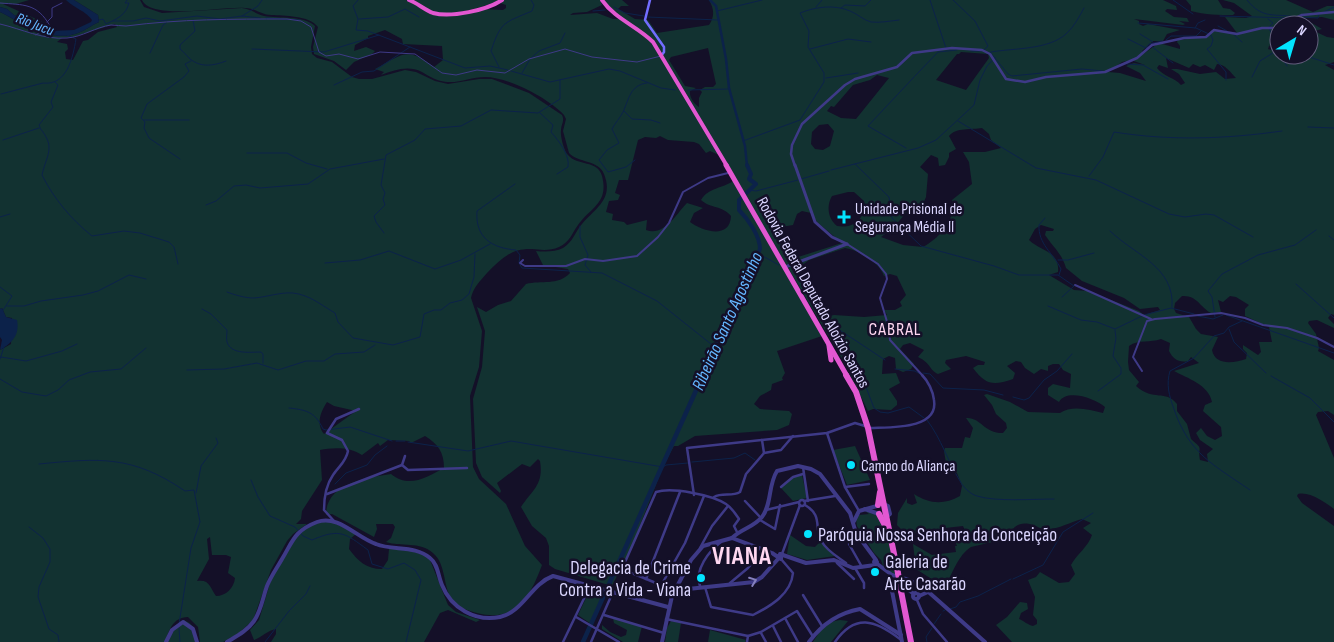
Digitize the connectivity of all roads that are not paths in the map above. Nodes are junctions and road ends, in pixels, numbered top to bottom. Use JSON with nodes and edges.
{"nodes":[{"id":1,"x":409,"y":0,"type":"edge"},
{"id":2,"x":502,"y":0,"type":"edge"},
{"id":3,"x":602,"y":0,"type":"edge"},
{"id":4,"x":650,"y":0,"type":"edge"},
{"id":5,"x":0,"y":3,"type":"edge"},
{"id":6,"x":62,"y":3,"type":"dead end"},
{"id":7,"x":1334,"y":12,"type":"edge"},
{"id":8,"x":47,"y":22,"type":"junction"},
{"id":9,"x":0,"y":24,"type":"edge"},
{"id":10,"x":36,"y":35,"type":"junction"},
{"id":11,"x":661,"y":56,"type":"junction"},
{"id":12,"x":730,"y":172,"type":"junction"},
{"id":13,"x":847,"y":244,"type":"junction"},
{"id":14,"x":523,"y":260,"type":"dead end"},
{"id":15,"x":785,"y":267,"type":"junction"},
{"id":16,"x":1075,"y":285,"type":"dead end"},
{"id":17,"x":1153,"y":319,"type":"junction"},
{"id":18,"x":828,"y":340,"type":"junction"},
{"id":19,"x":1334,"y":347,"type":"edge"},
{"id":20,"x":831,"y":360,"type":"dead end"},
{"id":21,"x":836,"y":365,"type":"dead end"},
{"id":22,"x":1142,"y":371,"type":"dead end"},
{"id":23,"x":846,"y":372,"type":"junction"},
{"id":24,"x":359,"y":409,"type":"dead end"},
{"id":25,"x":868,"y":428,"type":"junction"},
{"id":26,"x":827,"y":433,"type":"junction"},
{"id":27,"x":793,"y":436,"type":"junction"},
{"id":28,"x":762,"y":440,"type":"junction"},
{"id":29,"x":764,"y":453,"type":"junction"},
{"id":30,"x":405,"y":456,"type":"dead end"},
{"id":31,"x":402,"y":465,"type":"junction"},
{"id":32,"x":803,"y":467,"type":"junction"},
{"id":33,"x":466,"y":468,"type":"dead end"},
{"id":34,"x":803,"y":474,"type":"junction"},
{"id":35,"x":869,"y":484,"type":"dead end"},
{"id":36,"x":781,"y":487,"type":"dead end"},
{"id":37,"x":845,"y":487,"type":"junction"},
{"id":38,"x":881,"y":487,"type":"junction"},
{"id":39,"x":680,"y":492,"type":"junction"},
{"id":40,"x":326,"y":494,"type":"junction"},
{"id":41,"x":694,"y":495,"type":"junction"},
{"id":42,"x":704,"y":496,"type":"junction"},
{"id":43,"x":835,"y":496,"type":"junction"},
{"id":44,"x":714,"y":497,"type":"junction"},
{"id":45,"x":808,"y":500,"type":"junction"},
{"id":46,"x":745,"y":501,"type":"dead end"},
{"id":47,"x":804,"y":503,"type":"junction"},
{"id":48,"x":799,"y":504,"type":"junction"},
{"id":49,"x":780,"y":505,"type":"junction"},
{"id":50,"x":843,"y":505,"type":"junction"},
{"id":51,"x":882,"y":505,"type":"junction"},
{"id":52,"x":728,"y":506,"type":"junction"},
{"id":53,"x":865,"y":509,"type":"junction"},
{"id":54,"x":766,"y":510,"type":"junction"},
{"id":55,"x":858,"y":512,"type":"junction"},
{"id":56,"x":879,"y":514,"type":"junction"},
{"id":57,"x":888,"y":515,"type":"junction"},
{"id":58,"x":761,"y":519,"type":"junction"},
{"id":59,"x":335,"y":522,"type":"junction"},
{"id":60,"x":853,"y":524,"type":"junction"},
{"id":61,"x":737,"y":532,"type":"junction"},
{"id":62,"x":731,"y":539,"type":"junction"},
{"id":63,"x":892,"y":541,"type":"junction"},
{"id":64,"x":849,"y":544,"type":"dead end"},
{"id":65,"x":699,"y":549,"type":"junction"},
{"id":66,"x":764,"y":550,"type":"junction"},
{"id":67,"x":838,"y":556,"type":"junction"},
{"id":68,"x":780,"y":557,"type":"junction"},
{"id":69,"x":834,"y":560,"type":"junction"},
{"id":70,"x":876,"y":561,"type":"junction"},
{"id":71,"x":846,"y":564,"type":"junction"},
{"id":72,"x":863,"y":567,"type":"junction"},
{"id":73,"x":854,"y":568,"type":"junction"},
{"id":74,"x":646,"y":579,"type":"junction"},
{"id":75,"x":854,"y":579,"type":"dead end"},
{"id":76,"x":729,"y":584,"type":"junction"},
{"id":77,"x":662,"y":585,"type":"junction"},
{"id":78,"x":590,"y":586,"type":"junction"},
{"id":79,"x":703,"y":587,"type":"junction"},
{"id":80,"x":864,"y":588,"type":"dead end"},
{"id":81,"x":611,"y":592,"type":"junction"},
{"id":82,"x":928,"y":592,"type":"junction"},
{"id":83,"x":673,"y":593,"type":"junction"},
{"id":84,"x":803,"y":594,"type":"dead end"},
{"id":85,"x":918,"y":598,"type":"junction"},
{"id":86,"x":668,"y":607,"type":"junction"},
{"id":87,"x":604,"y":615,"type":"junction"},
{"id":88,"x":576,"y":617,"type":"junction"},
{"id":89,"x":785,"y":618,"type":"junction"},
{"id":90,"x":666,"y":619,"type":"junction"},
{"id":91,"x":773,"y":626,"type":"junction"},
{"id":92,"x":822,"y":626,"type":"junction"},
{"id":93,"x":597,"y":629,"type":"junction"},
{"id":94,"x":761,"y":632,"type":"junction"},
{"id":95,"x":664,"y":633,"type":"junction"},
{"id":96,"x":901,"y":635,"type":"junction"},
{"id":97,"x":748,"y":636,"type":"junction"},
{"id":98,"x":813,"y":636,"type":"junction"},
{"id":99,"x":902,"y":641,"type":"edge"},
{"id":100,"x":166,"y":642,"type":"edge"},
{"id":101,"x":197,"y":642,"type":"edge"},
{"id":102,"x":227,"y":642,"type":"edge"},
{"id":103,"x":563,"y":642,"type":"edge"},
{"id":104,"x":591,"y":642,"type":"edge"},
{"id":105,"x":619,"y":642,"type":"edge"},
{"id":106,"x":662,"y":642,"type":"edge"},
{"id":107,"x":747,"y":642,"type":"edge"},
{"id":108,"x":766,"y":642,"type":"edge"},
{"id":109,"x":781,"y":642,"type":"edge"},
{"id":110,"x":798,"y":642,"type":"edge"},
{"id":111,"x":810,"y":642,"type":"edge"},
{"id":112,"x":835,"y":642,"type":"edge"},
{"id":113,"x":912,"y":642,"type":"edge"},
{"id":114,"x":947,"y":642,"type":"edge"},
{"id":115,"x":985,"y":642,"type":"edge"}],
"edges":[{"from":1,"to":2,"type":"highway"},
{"from":3,"to":11,"type":"highway","name":"Rodovia Federal Deputado Aloízio Santos"},
{"from":4,"to":11,"type":"main road"},
{"from":5,"to":8,"type":"street"},
{"from":6,"to":8,"type":"street"},
{"from":7,"to":13,"type":"street"},
{"from":8,"to":10,"type":"street"},
{"from":9,"to":10,"type":"street"},
{"from":10,"to":11,"type":"street"},
{"from":11,"to":12,"type":"highway","name":"Rodovia Federal Deputado Aloízio Santos"},
{"from":12,"to":14,"type":"street"},
{"from":12,"to":15,"type":"highway","name":"Rodovia Federal Deputado Aloízio Santos"},
{"from":13,"to":15,"type":"street"},
{"from":13,"to":25,"type":"street"},
{"from":15,"to":18,"type":"highway","name":"Rodovia Federal Deputado Aloízio Santos"},
{"from":16,"to":17,"type":"street"},
{"from":17,"to":19,"type":"street"},
{"from":17,"to":22,"type":"street"},
{"from":18,"to":20,"type":"highway"},
{"from":18,"to":23,"type":"highway","name":"Rodovia Federal Deputado Aloízio Santos"},
{"from":21,"to":23,"type":"highway"},
{"from":23,"to":25,"type":"highway","name":"Rodovia Federal Deputado Aloízio Santos"},
{"from":24,"to":40,"type":"street"},
{"from":25,"to":26,"type":"street"},
{"from":25,"to":38,"type":"highway","name":"Rodovia Federal Deputado Aloízio Santos"},
{"from":26,"to":27,"type":"street"},
{"from":26,"to":37,"type":"street"},
{"from":27,"to":28,"type":"street"},
{"from":27,"to":29,"type":"street"},
{"from":28,"to":29,"type":"street"},
{"from":28,"to":41,"type":"street"},
{"from":29,"to":44,"type":"street"},
{"from":30,"to":31,"type":"street"},
{"from":31,"to":33,"type":"street"},
{"from":31,"to":40,"type":"street"},
{"from":32,"to":34,"type":"street"},
{"from":32,"to":43,"type":"street"},
{"from":32,"to":54,"type":"street"},
{"from":34,"to":36,"type":"street"},
{"from":34,"to":45,"type":"street"},
{"from":35,"to":37,"type":"street"},
{"from":37,"to":55,"type":"street"},
{"from":38,"to":51,"type":"highway"},
{"from":38,"to":51,"type":"highway"},
{"from":39,"to":41,"type":"street"},
{"from":39,"to":74,"type":"street"},
{"from":39,"to":74,"type":"street"},
{"from":40,"to":59,"type":"street"},
{"from":41,"to":42,"type":"street"},
{"from":42,"to":44,"type":"street"},
{"from":42,"to":77,"type":"street"},
{"from":43,"to":45,"type":"street"},
{"from":43,"to":50,"type":"street"},
{"from":44,"to":52,"type":"street"},
{"from":45,"to":47,"type":"street"},
{"from":46,"to":58,"type":"street"},
{"from":47,"to":48,"type":"street"},
{"from":47,"to":48,"type":"street"},
{"from":47,"to":67,"type":"street"},
{"from":48,"to":49,"type":"street"},
{"from":48,"to":68,"type":"street"},
{"from":49,"to":54,"type":"street"},
{"from":49,"to":58,"type":"street"},
{"from":50,"to":55,"type":"street"},
{"from":50,"to":60,"type":"street"},
{"from":51,"to":53,"type":"street"},
{"from":51,"to":56,"type":"street"},
{"from":51,"to":57,"type":"highway"},
{"from":52,"to":61,"type":"street"},
{"from":52,"to":65,"type":"street"},
{"from":53,"to":55,"type":"street"},
{"from":53,"to":56,"type":"street"},
{"from":54,"to":58,"type":"street"},
{"from":55,"to":60,"type":"street"},
{"from":56,"to":57,"type":"street"},
{"from":56,"to":63,"type":"highway"},
{"from":57,"to":63,"type":"highway"},
{"from":58,"to":61,"type":"street"},
{"from":59,"to":78,"type":"street"},
{"from":59,"to":102,"type":"street"},
{"from":60,"to":70,"type":"street"},
{"from":61,"to":62,"type":"street"},
{"from":62,"to":65,"type":"street"},
{"from":62,"to":66,"type":"street"},
{"from":62,"to":79,"type":"street"},
{"from":63,"to":113,"type":"highway","bridge":true},
{"from":64,"to":72,"type":"street"},
{"from":65,"to":83,"type":"street"},
{"from":66,"to":68,"type":"street"},
{"from":66,"to":76,"type":"street"},
{"from":67,"to":69,"type":"street"},
{"from":67,"to":71,"type":"street"},
{"from":68,"to":69,"type":"street"},
{"from":76,"to":68,"type":"street","one_way":true},
{"from":68,"to":79,"type":"street"},
{"from":69,"to":71,"type":"street"},
{"from":69,"to":75,"type":"street"},
{"from":70,"to":72,"type":"street"},
{"from":70,"to":82,"type":"street"},
{"from":71,"to":73,"type":"street"},
{"from":72,"to":73,"type":"street"},
{"from":73,"to":80,"type":"street"},
{"from":74,"to":77,"type":"street"},
{"from":76,"to":79,"type":"street"},
{"from":77,"to":83,"type":"street"},
{"from":78,"to":81,"type":"street"},
{"from":78,"to":88,"type":"street"},
{"from":79,"to":83,"type":"street"},
{"from":81,"to":86,"type":"street"},
{"from":81,"to":87,"type":"street"},
{"from":82,"to":85,"type":"street"},
{"from":82,"to":115,"type":"street"},
{"from":83,"to":86,"type":"street"},
{"from":84,"to":92,"type":"street"},
{"from":85,"to":96,"type":"street"},
{"from":85,"to":114,"type":"street"},
{"from":86,"to":90,"type":"street"},
{"from":87,"to":93,"type":"street"},
{"from":87,"to":95,"type":"street"},
{"from":88,"to":93,"type":"street"},
{"from":88,"to":103,"type":"street"},
{"from":89,"to":91,"type":"street"},
{"from":89,"to":98,"type":"street"},
{"from":89,"to":110,"type":"street"},
{"from":90,"to":95,"type":"street"},
{"from":90,"to":97,"type":"street"},
{"from":91,"to":94,"type":"street"},
{"from":91,"to":109,"type":"street"},
{"from":92,"to":96,"type":"street"},
{"from":92,"to":98,"type":"street"},
{"from":93,"to":104,"type":"street"},
{"from":93,"to":105,"type":"street"},
{"from":94,"to":97,"type":"street"},
{"from":94,"to":108,"type":"street"},
{"from":95,"to":106,"type":"street"},
{"from":96,"to":99,"type":"street"},
{"from":97,"to":107,"type":"street"},
{"from":98,"to":111,"type":"street"},
{"from":99,"to":112,"type":"street"},
{"from":100,"to":101,"type":"street"}]}
